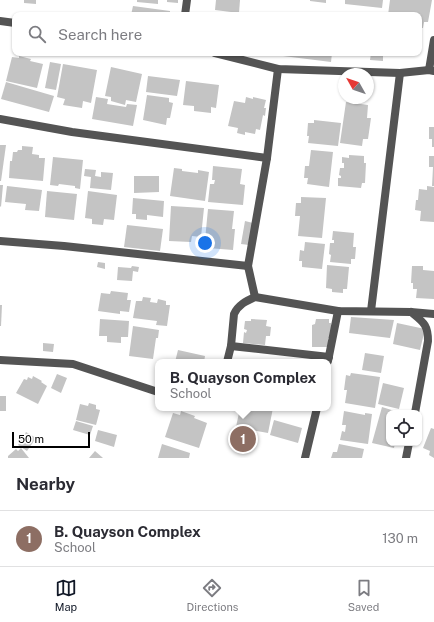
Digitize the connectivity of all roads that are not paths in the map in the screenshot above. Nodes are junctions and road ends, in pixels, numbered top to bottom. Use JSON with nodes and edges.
{"nodes":[{"id":1,"x":187,"y":0,"type":"edge"},
{"id":2,"x":185,"y":12,"type":"edge"},
{"id":3,"x":0,"y":21,"type":"edge"},
{"id":4,"x":12,"y":23,"type":"edge"},
{"id":5,"x":434,"y":40,"type":"edge"},
{"id":6,"x":227,"y":56,"type":"edge"},
{"id":7,"x":278,"y":69,"type":"junction"},
{"id":8,"x":432,"y":71,"type":"edge"},
{"id":9,"x":400,"y":73,"type":"junction"},
{"id":10,"x":0,"y":119,"type":"edge"},
{"id":11,"x":267,"y":158,"type":"junction"},
{"id":12,"x":0,"y":241,"type":"edge"},
{"id":13,"x":248,"y":266,"type":"junction"},
{"id":14,"x":255,"y":297,"type":"junction"},
{"id":15,"x":371,"y":311,"type":"junction"},
{"id":16,"x":338,"y":312,"type":"junction"},
{"id":17,"x":411,"y":312,"type":"junction"},
{"id":18,"x":434,"y":314,"type":"edge"},
{"id":19,"x":231,"y":346,"type":"junction"},
{"id":20,"x":228,"y":359,"type":"edge"},
{"id":21,"x":329,"y":359,"type":"edge"},
{"id":22,"x":0,"y":360,"type":"edge"},
{"id":23,"x":155,"y":391,"type":"edge"},
{"id":24,"x":416,"y":410,"type":"edge"},
{"id":25,"x":316,"y":411,"type":"edge"},
{"id":26,"x":408,"y":446,"type":"edge"},
{"id":27,"x":305,"y":458,"type":"edge"},
{"id":28,"x":406,"y":458,"type":"edge"}],
"edges":[{"from":1,"to":2,"type":"street"},
{"from":3,"to":4,"type":"street"},
{"from":5,"to":8,"type":"street"},
{"from":6,"to":7,"type":"street"},
{"from":7,"to":9,"type":"street"},
{"from":7,"to":11,"type":"street"},
{"from":8,"to":9,"type":"street"},
{"from":9,"to":15,"type":"street"},
{"from":10,"to":11,"type":"street"},
{"from":11,"to":13,"type":"street"},
{"from":12,"to":13,"type":"street"},
{"from":13,"to":14,"type":"street"},
{"from":14,"to":16,"type":"street"},
{"from":14,"to":19,"type":"street"},
{"from":15,"to":16,"type":"street"},
{"from":15,"to":17,"type":"street"},
{"from":16,"to":21,"type":"street"},
{"from":17,"to":18,"type":"street"},
{"from":17,"to":24,"type":"street"},
{"from":19,"to":20,"type":"street"},
{"from":19,"to":21,"type":"street"},
{"from":22,"to":23,"type":"street"},
{"from":25,"to":27,"type":"street"},
{"from":26,"to":28,"type":"street"}]}
